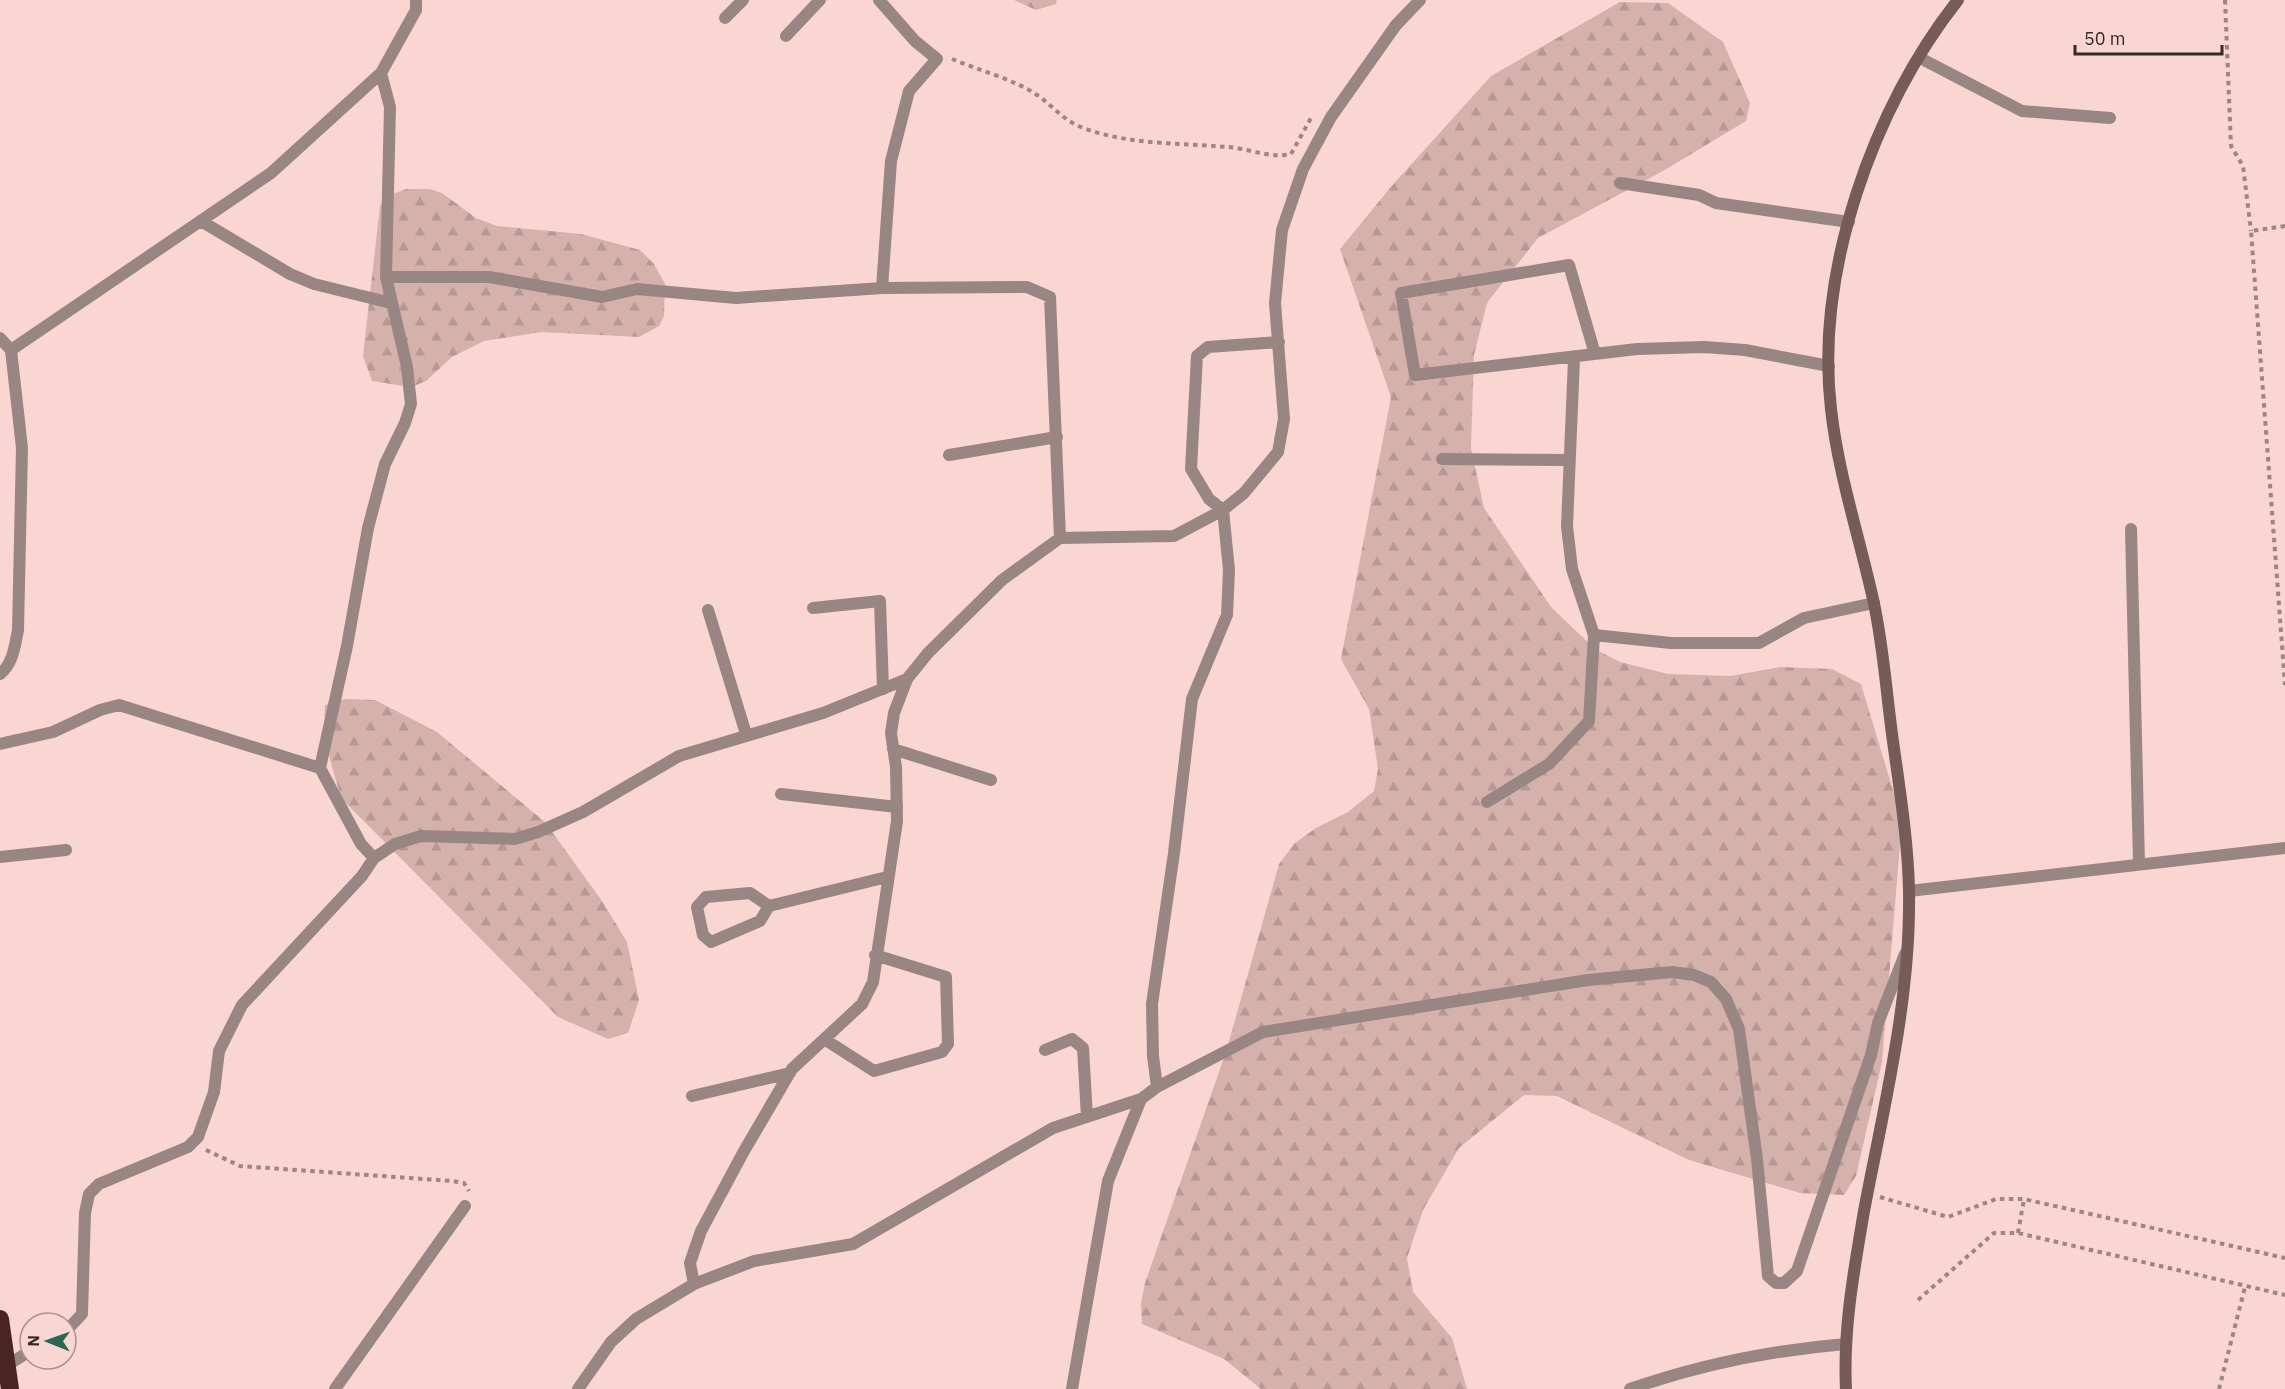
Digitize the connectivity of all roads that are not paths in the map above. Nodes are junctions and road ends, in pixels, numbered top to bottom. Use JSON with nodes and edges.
{"nodes":[{"id":1,"x":417,"y":0,"type":"edge"},
{"id":2,"x":743,"y":0,"type":"edge"},
{"id":3,"x":820,"y":0,"type":"edge"},
{"id":4,"x":879,"y":0,"type":"edge"},
{"id":5,"x":1420,"y":0,"type":"edge"},
{"id":6,"x":1958,"y":0,"type":"edge"},
{"id":7,"x":725,"y":18,"type":"dead end"},
{"id":8,"x":786,"y":36,"type":"dead end"},
{"id":9,"x":1920,"y":58,"type":"junction"},
{"id":10,"x":381,"y":73,"type":"junction"},
{"id":11,"x":2110,"y":118,"type":"dead end"},
{"id":12,"x":1620,"y":183,"type":"dead end"},
{"id":13,"x":201,"y":221,"type":"junction"},
{"id":14,"x":1849,"y":222,"type":"junction"},
{"id":15,"x":386,"y":277,"type":"junction"},
{"id":16,"x":882,"y":288,"type":"junction"},
{"id":17,"x":391,"y":303,"type":"junction"},
{"id":18,"x":0,"y":338,"type":"edge"},
{"id":19,"x":1279,"y":342,"type":"junction"},
{"id":20,"x":11,"y":350,"type":"junction"},
{"id":21,"x":1595,"y":354,"type":"junction"},
{"id":22,"x":1574,"y":359,"type":"junction"},
{"id":23,"x":1829,"y":366,"type":"junction"},
{"id":24,"x":1057,"y":437,"type":"junction"},
{"id":25,"x":949,"y":455,"type":"dead end"},
{"id":26,"x":1442,"y":459,"type":"dead end"},
{"id":27,"x":1569,"y":460,"type":"junction"},
{"id":28,"x":1223,"y":510,"type":"junction"},
{"id":29,"x":2131,"y":529,"type":"dead end"},
{"id":30,"x":1060,"y":538,"type":"junction"},
{"id":31,"x":1874,"y":603,"type":"junction"},
{"id":32,"x":813,"y":608,"type":"dead end"},
{"id":33,"x":708,"y":610,"type":"dead end"},
{"id":34,"x":1594,"y":635,"type":"junction"},
{"id":35,"x":0,"y":674,"type":"edge"},
{"id":36,"x":907,"y":679,"type":"junction"},
{"id":37,"x":883,"y":689,"type":"junction"},
{"id":38,"x":746,"y":734,"type":"junction"},
{"id":39,"x":0,"y":744,"type":"edge"},
{"id":40,"x":893,"y":749,"type":"junction"},
{"id":41,"x":320,"y":768,"type":"junction"},
{"id":42,"x":991,"y":780,"type":"dead end"},
{"id":43,"x":781,"y":794,"type":"dead end"},
{"id":44,"x":1487,"y":802,"type":"dead end"},
{"id":45,"x":897,"y":807,"type":"junction"},
{"id":46,"x":2285,"y":848,"type":"edge"},
{"id":47,"x":66,"y":850,"type":"dead end"},
{"id":48,"x":0,"y":857,"type":"edge"},
{"id":49,"x":374,"y":858,"type":"junction"},
{"id":50,"x":2139,"y":864,"type":"junction"},
{"id":51,"x":887,"y":877,"type":"junction"},
{"id":52,"x":1909,"y":891,"type":"junction"},
{"id":53,"x":769,"y":906,"type":"junction"},
{"id":54,"x":1906,"y":953,"type":"junction"},
{"id":55,"x":875,"y":956,"type":"junction"},
{"id":56,"x":824,"y":1039,"type":"junction"},
{"id":57,"x":1045,"y":1050,"type":"dead end"},
{"id":58,"x":790,"y":1073,"type":"junction"},
{"id":59,"x":1157,"y":1087,"type":"junction"},
{"id":60,"x":692,"y":1096,"type":"dead end"},
{"id":61,"x":1141,"y":1099,"type":"junction"},
{"id":62,"x":1087,"y":1117,"type":"junction"},
{"id":63,"x":465,"y":1206,"type":"road end"},
{"id":64,"x":694,"y":1284,"type":"junction"},
{"id":65,"x":78,"y":1318,"type":"edge"},
{"id":66,"x":0,"y":1319,"type":"edge"},
{"id":67,"x":1846,"y":1344,"type":"junction"},
{"id":68,"x":18,"y":1359,"type":"edge"},
{"id":69,"x":4,"y":1368,"type":"edge"},
{"id":70,"x":10,"y":1389,"type":"edge"},
{"id":71,"x":335,"y":1389,"type":"edge"},
{"id":72,"x":578,"y":1389,"type":"edge"},
{"id":73,"x":1072,"y":1389,"type":"edge"},
{"id":74,"x":1630,"y":1389,"type":"edge"},
{"id":75,"x":1846,"y":1389,"type":"edge"}],
"edges":[{"from":1,"to":10,"type":"street"},
{"from":2,"to":7,"type":"street"},
{"from":3,"to":8,"type":"street"},
{"from":4,"to":16,"type":"street"},
{"from":5,"to":19,"type":"street"},
{"from":6,"to":9,"type":"street"},
{"from":9,"to":11,"type":"street"},
{"from":9,"to":14,"type":"street"},
{"from":10,"to":13,"type":"street"},
{"from":10,"to":15,"type":"street"},
{"from":12,"to":14,"type":"street"},
{"from":13,"to":17,"type":"street"},
{"from":13,"to":20,"type":"street"},
{"from":14,"to":23,"type":"street"},
{"from":15,"to":16,"type":"street"},
{"from":15,"to":17,"type":"street"},
{"from":16,"to":24,"type":"street"},
{"from":17,"to":41,"type":"street"},
{"from":18,"to":20,"type":"street"},
{"from":19,"to":28,"type":"street"},
{"from":19,"to":28,"type":"street"},
{"from":20,"to":35,"type":"street"},
{"from":21,"to":22,"type":"street"},
{"from":21,"to":22,"type":"street"},
{"from":21,"to":23,"type":"street"},
{"from":22,"to":27,"type":"street"},
{"from":23,"to":31,"type":"street"},
{"from":24,"to":25,"type":"street"},
{"from":24,"to":30,"type":"street"},
{"from":26,"to":27,"type":"street"},
{"from":27,"to":34,"type":"street"},
{"from":28,"to":30,"type":"street"},
{"from":28,"to":59,"type":"street"},
{"from":29,"to":50,"type":"street"},
{"from":30,"to":36,"type":"street"},
{"from":31,"to":34,"type":"street"},
{"from":31,"to":52,"type":"street"},
{"from":32,"to":37,"type":"street"},
{"from":33,"to":38,"type":"street"},
{"from":34,"to":44,"type":"street"},
{"from":36,"to":37,"type":"street"},
{"from":36,"to":40,"type":"street"},
{"from":37,"to":38,"type":"street"},
{"from":38,"to":49,"type":"street"},
{"from":39,"to":41,"type":"street"},
{"from":40,"to":42,"type":"street"},
{"from":40,"to":45,"type":"street"},
{"from":41,"to":49,"type":"street"},
{"from":43,"to":45,"type":"street"},
{"from":45,"to":51,"type":"street"},
{"from":46,"to":50,"type":"street"},
{"from":47,"to":48,"type":"street"},
{"from":49,"to":65,"type":"street"},
{"from":50,"to":52,"type":"street"},
{"from":51,"to":53,"type":"street"},
{"from":51,"to":55,"type":"street"},
{"from":52,"to":54,"type":"street"},
{"from":53,"to":53,"type":"street"},
{"from":54,"to":59,"type":"street"},
{"from":54,"to":67,"type":"street"},
{"from":55,"to":56,"type":"street"},
{"from":55,"to":56,"type":"street"},
{"from":56,"to":58,"type":"street"},
{"from":57,"to":62,"type":"street"},
{"from":58,"to":60,"type":"street"},
{"from":58,"to":64,"type":"street"},
{"from":59,"to":61,"type":"street"},
{"from":61,"to":62,"type":"street"},
{"from":61,"to":73,"type":"street"},
{"from":62,"to":64,"type":"street"},
{"from":63,"to":71,"type":"street"},
{"from":64,"to":72,"type":"street"},
{"from":66,"to":69,"type":"highway"},
{"from":67,"to":74,"type":"street"},
{"from":67,"to":75,"type":"street"},
{"from":68,"to":69,"type":"street"},
{"from":69,"to":70,"type":"highway"}]}
